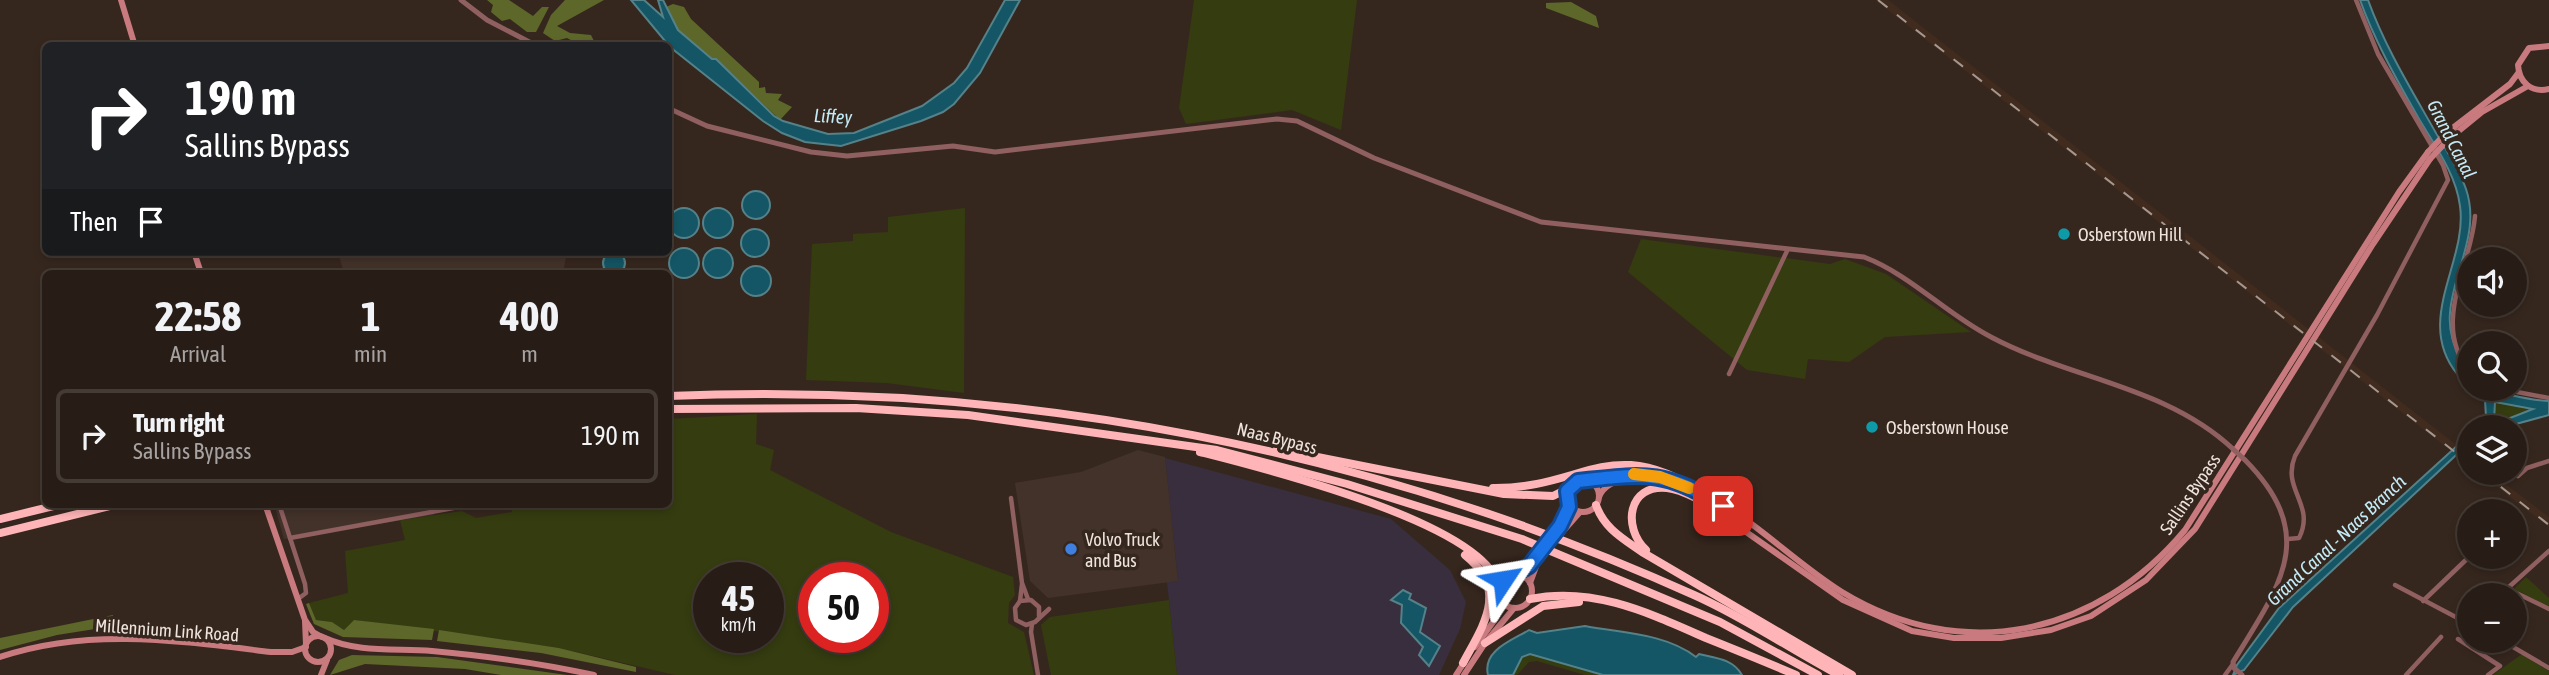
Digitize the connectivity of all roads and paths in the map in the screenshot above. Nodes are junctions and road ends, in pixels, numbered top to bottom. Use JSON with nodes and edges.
{"nodes":[{"id":1,"x":121,"y":0,"type":"edge"},
{"id":2,"x":461,"y":0,"type":"edge"},
{"id":3,"x":2356,"y":0,"type":"edge"},
{"id":4,"x":134,"y":42,"type":"edge"},
{"id":5,"x":529,"y":42,"type":"edge"},
{"id":6,"x":2549,"y":46,"type":"edge"},
{"id":7,"x":2519,"y":72,"type":"junction"},
{"id":8,"x":2528,"y":86,"type":"junction"},
{"id":9,"x":2549,"y":89,"type":"edge"},
{"id":10,"x":672,"y":110,"type":"edge"},
{"id":11,"x":2447,"y":136,"type":"junction"},
{"id":12,"x":2475,"y":216,"type":"dead end"},
{"id":13,"x":1787,"y":251,"type":"junction"},
{"id":14,"x":2457,"y":348,"type":"edge"},
{"id":15,"x":1729,"y":374,"type":"dead end"},
{"id":16,"x":2527,"y":394,"type":"edge"},
{"id":17,"x":672,"y":396,"type":"edge"},
{"id":18,"x":2549,"y":398,"type":"edge"},
{"id":19,"x":672,"y":409,"type":"edge"},
{"id":20,"x":1144,"y":440,"type":"junction"},
{"id":21,"x":1232,"y":443,"type":"junction"},
{"id":22,"x":2549,"y":461,"type":"edge"},
{"id":23,"x":2527,"y":468,"type":"edge"},
{"id":24,"x":1586,"y":480,"type":"junction"},
{"id":25,"x":1473,"y":488,"type":"junction"},
{"id":26,"x":1569,"y":488,"type":"junction"},
{"id":27,"x":1011,"y":498,"type":"dead end"},
{"id":28,"x":1705,"y":499,"type":"junction"},
{"id":29,"x":1567,"y":501,"type":"junction"},
{"id":30,"x":1597,"y":501,"type":"junction"},
{"id":31,"x":45,"y":508,"type":"edge"},
{"id":32,"x":102,"y":508,"type":"edge"},
{"id":33,"x":266,"y":508,"type":"edge"},
{"id":34,"x":280,"y":508,"type":"edge"},
{"id":35,"x":453,"y":508,"type":"edge"},
{"id":36,"x":1580,"y":512,"type":"junction"},
{"id":37,"x":0,"y":519,"type":"edge"},
{"id":38,"x":1562,"y":528,"type":"junction"},
{"id":39,"x":1435,"y":531,"type":"junction"},
{"id":40,"x":0,"y":533,"type":"edge"},
{"id":41,"x":290,"y":538,"type":"junction"},
{"id":42,"x":2288,"y":539,"type":"junction"},
{"id":43,"x":2549,"y":551,"type":"edge"},
{"id":44,"x":1535,"y":562,"type":"junction"},
{"id":45,"x":1662,"y":563,"type":"junction"},
{"id":46,"x":2457,"y":568,"type":"edge"},
{"id":47,"x":1514,"y":575,"type":"junction"},
{"id":48,"x":1022,"y":583,"type":"junction"},
{"id":49,"x":1530,"y":583,"type":"junction"},
{"id":50,"x":2514,"y":583,"type":"edge"},
{"id":51,"x":2395,"y":585,"type":"dead end"},
{"id":52,"x":1499,"y":587,"type":"junction"},
{"id":53,"x":2527,"y":598,"type":"edge"},
{"id":54,"x":297,"y":599,"type":"junction"},
{"id":55,"x":1028,"y":599,"type":"junction"},
{"id":56,"x":1530,"y":599,"type":"junction"},
{"id":57,"x":1502,"y":600,"type":"junction"},
{"id":58,"x":1020,"y":601,"type":"junction"},
{"id":59,"x":1607,"y":601,"type":"junction"},
{"id":60,"x":2423,"y":601,"type":"junction"},
{"id":61,"x":1039,"y":607,"type":"junction"},
{"id":62,"x":1514,"y":607,"type":"junction"},
{"id":63,"x":2549,"y":609,"type":"edge"},
{"id":64,"x":1039,"y":616,"type":"junction"},
{"id":65,"x":2457,"y":618,"type":"edge"},
{"id":66,"x":305,"y":620,"type":"junction"},
{"id":67,"x":1032,"y":624,"type":"junction"},
{"id":68,"x":1023,"y":625,"type":"junction"},
{"id":69,"x":1031,"y":632,"type":"junction"},
{"id":70,"x":324,"y":637,"type":"junction"},
{"id":71,"x":2441,"y":637,"type":"dead end"},
{"id":72,"x":1485,"y":643,"type":"junction"},
{"id":73,"x":306,"y":646,"type":"junction"},
{"id":74,"x":349,"y":647,"type":"junction"},
{"id":75,"x":292,"y":652,"type":"junction"},
{"id":76,"x":2527,"y":652,"type":"edge"},
{"id":77,"x":2480,"y":653,"type":"edge"},
{"id":78,"x":329,"y":656,"type":"junction"},
{"id":79,"x":0,"y":657,"type":"edge"},
{"id":80,"x":312,"y":660,"type":"junction"},
{"id":81,"x":2505,"y":662,"type":"dead end"},
{"id":82,"x":1463,"y":663,"type":"junction"},
{"id":83,"x":2233,"y":666,"type":"junction"},
{"id":84,"x":2500,"y":666,"type":"junction"},
{"id":85,"x":2549,"y":668,"type":"edge"},
{"id":86,"x":319,"y":675,"type":"edge"},
{"id":87,"x":594,"y":675,"type":"edge"},
{"id":88,"x":1038,"y":675,"type":"edge"},
{"id":89,"x":1455,"y":675,"type":"edge"},
{"id":90,"x":1464,"y":675,"type":"edge"},
{"id":91,"x":1796,"y":675,"type":"edge"},
{"id":92,"x":1818,"y":675,"type":"edge"},
{"id":93,"x":1839,"y":675,"type":"edge"},
{"id":94,"x":1852,"y":675,"type":"edge"},
{"id":95,"x":2225,"y":675,"type":"edge"},
{"id":96,"x":2242,"y":675,"type":"edge"},
{"id":97,"x":2406,"y":675,"type":"edge"},
{"id":98,"x":2488,"y":675,"type":"edge"}],
"edges":[{"from":1,"to":4,"type":"main road"},
{"from":2,"to":5,"type":"street"},
{"from":3,"to":42,"type":"street"},
{"from":6,"to":7,"type":"main road","name":"Sallins Bypass"},
{"from":7,"to":8,"type":"main road"},
{"from":7,"to":11,"type":"main road","name":"Sallins Bypass"},
{"from":8,"to":9,"type":"main road"},
{"from":8,"to":11,"type":"main road","name":"Sallins Bypass"},
{"from":10,"to":13,"type":"street"},
{"from":11,"to":28,"type":"main road","name":"Sallins Bypass","bridge":true},
{"from":12,"to":14,"type":"street"},
{"from":13,"to":15,"type":"street"},
{"from":13,"to":42,"type":"street","bridge":true},
{"from":16,"to":18,"type":"street"},
{"from":17,"to":21,"type":"highway","name":"Naas Bypass"},
{"from":19,"to":20,"type":"highway","name":"Naas Bypass"},
{"from":20,"to":39,"type":"highway"},
{"from":20,"to":92,"type":"highway","name":"Naas Bypass"},
{"from":21,"to":25,"type":"highway"},
{"from":21,"to":93,"type":"highway","name":"Naas Bypass"},
{"from":22,"to":23,"type":"street"},
{"from":24,"to":26,"type":"main road"},
{"from":24,"to":28,"type":"main road","name":"Sallins Bypass"},
{"from":24,"to":30,"type":"main road"},
{"from":25,"to":26,"type":"highway"},
{"from":25,"to":28,"type":"highway"},
{"from":26,"to":29,"type":"main road"},
{"from":27,"to":48,"type":"street"},
{"from":28,"to":30,"type":"main road","name":"Sallins Bypass"},
{"from":28,"to":45,"type":"highway"},
{"from":29,"to":36,"type":"main road"},
{"from":29,"to":38,"type":"main road"},
{"from":30,"to":36,"type":"main road"},
{"from":30,"to":45,"type":"highway"},
{"from":31,"to":37,"type":"highway"},
{"from":32,"to":40,"type":"highway"},
{"from":33,"to":54,"type":"main road"},
{"from":34,"to":41,"type":"street"},
{"from":35,"to":41,"type":"street"},
{"from":36,"to":38,"type":"main road"},
{"from":38,"to":44,"type":"main road","bridge":true},
{"from":39,"to":52,"type":"highway"},
{"from":39,"to":82,"type":"highway"},
{"from":41,"to":54,"type":"street"},
{"from":42,"to":83,"type":"street"},
{"from":43,"to":50,"type":"street"},
{"from":44,"to":47,"type":"main road"},
{"from":44,"to":49,"type":"main road"},
{"from":45,"to":94,"type":"highway"},
{"from":46,"to":60,"type":"street"},
{"from":47,"to":49,"type":"main road"},
{"from":47,"to":52,"type":"main road"},
{"from":48,"to":55,"type":"street"},
{"from":48,"to":58,"type":"street"},
{"from":49,"to":56,"type":"main road"},
{"from":51,"to":60,"type":"street"},
{"from":52,"to":57,"type":"main road"},
{"from":53,"to":63,"type":"street"},
{"from":54,"to":66,"type":"main road"},
{"from":55,"to":58,"type":"street"},
{"from":55,"to":61,"type":"street"},
{"from":56,"to":59,"type":"highway"},
{"from":56,"to":62,"type":"main road"},
{"from":57,"to":62,"type":"main road"},
{"from":57,"to":82,"type":"main road"},
{"from":58,"to":68,"type":"street"},
{"from":59,"to":72,"type":"highway"},
{"from":59,"to":91,"type":"highway"},
{"from":60,"to":65,"type":"street"},
{"from":61,"to":64,"type":"street"},
{"from":61,"to":64,"type":"street"},
{"from":62,"to":72,"type":"main road"},
{"from":64,"to":67,"type":"street"},
{"from":66,"to":70,"type":"main road"},
{"from":66,"to":73,"type":"main road"},
{"from":67,"to":68,"type":"street"},
{"from":67,"to":69,"type":"street"},
{"from":68,"to":69,"type":"street"},
{"from":69,"to":88,"type":"street"},
{"from":70,"to":73,"type":"main road"},
{"from":70,"to":74,"type":"main road"},
{"from":70,"to":78,"type":"main road"},
{"from":71,"to":97,"type":"street"},
{"from":72,"to":90,"type":"main road"},
{"from":73,"to":75,"type":"main road","name":"Millennium Link Road"},
{"from":73,"to":80,"type":"main road"},
{"from":74,"to":78,"type":"main road"},
{"from":74,"to":87,"type":"main road"},
{"from":75,"to":79,"type":"main road","name":"Millennium Link Road"},
{"from":75,"to":80,"type":"main road","name":"Millennium Link Road"},
{"from":76,"to":85,"type":"street"},
{"from":77,"to":84,"type":"street"},
{"from":78,"to":80,"type":"main road"},
{"from":78,"to":86,"type":"main road"},
{"from":80,"to":86,"type":"main road"},
{"from":81,"to":84,"type":"street"},
{"from":82,"to":89,"type":"main road"},
{"from":83,"to":95,"type":"street"},
{"from":83,"to":96,"type":"street"},
{"from":84,"to":98,"type":"street"}]}
